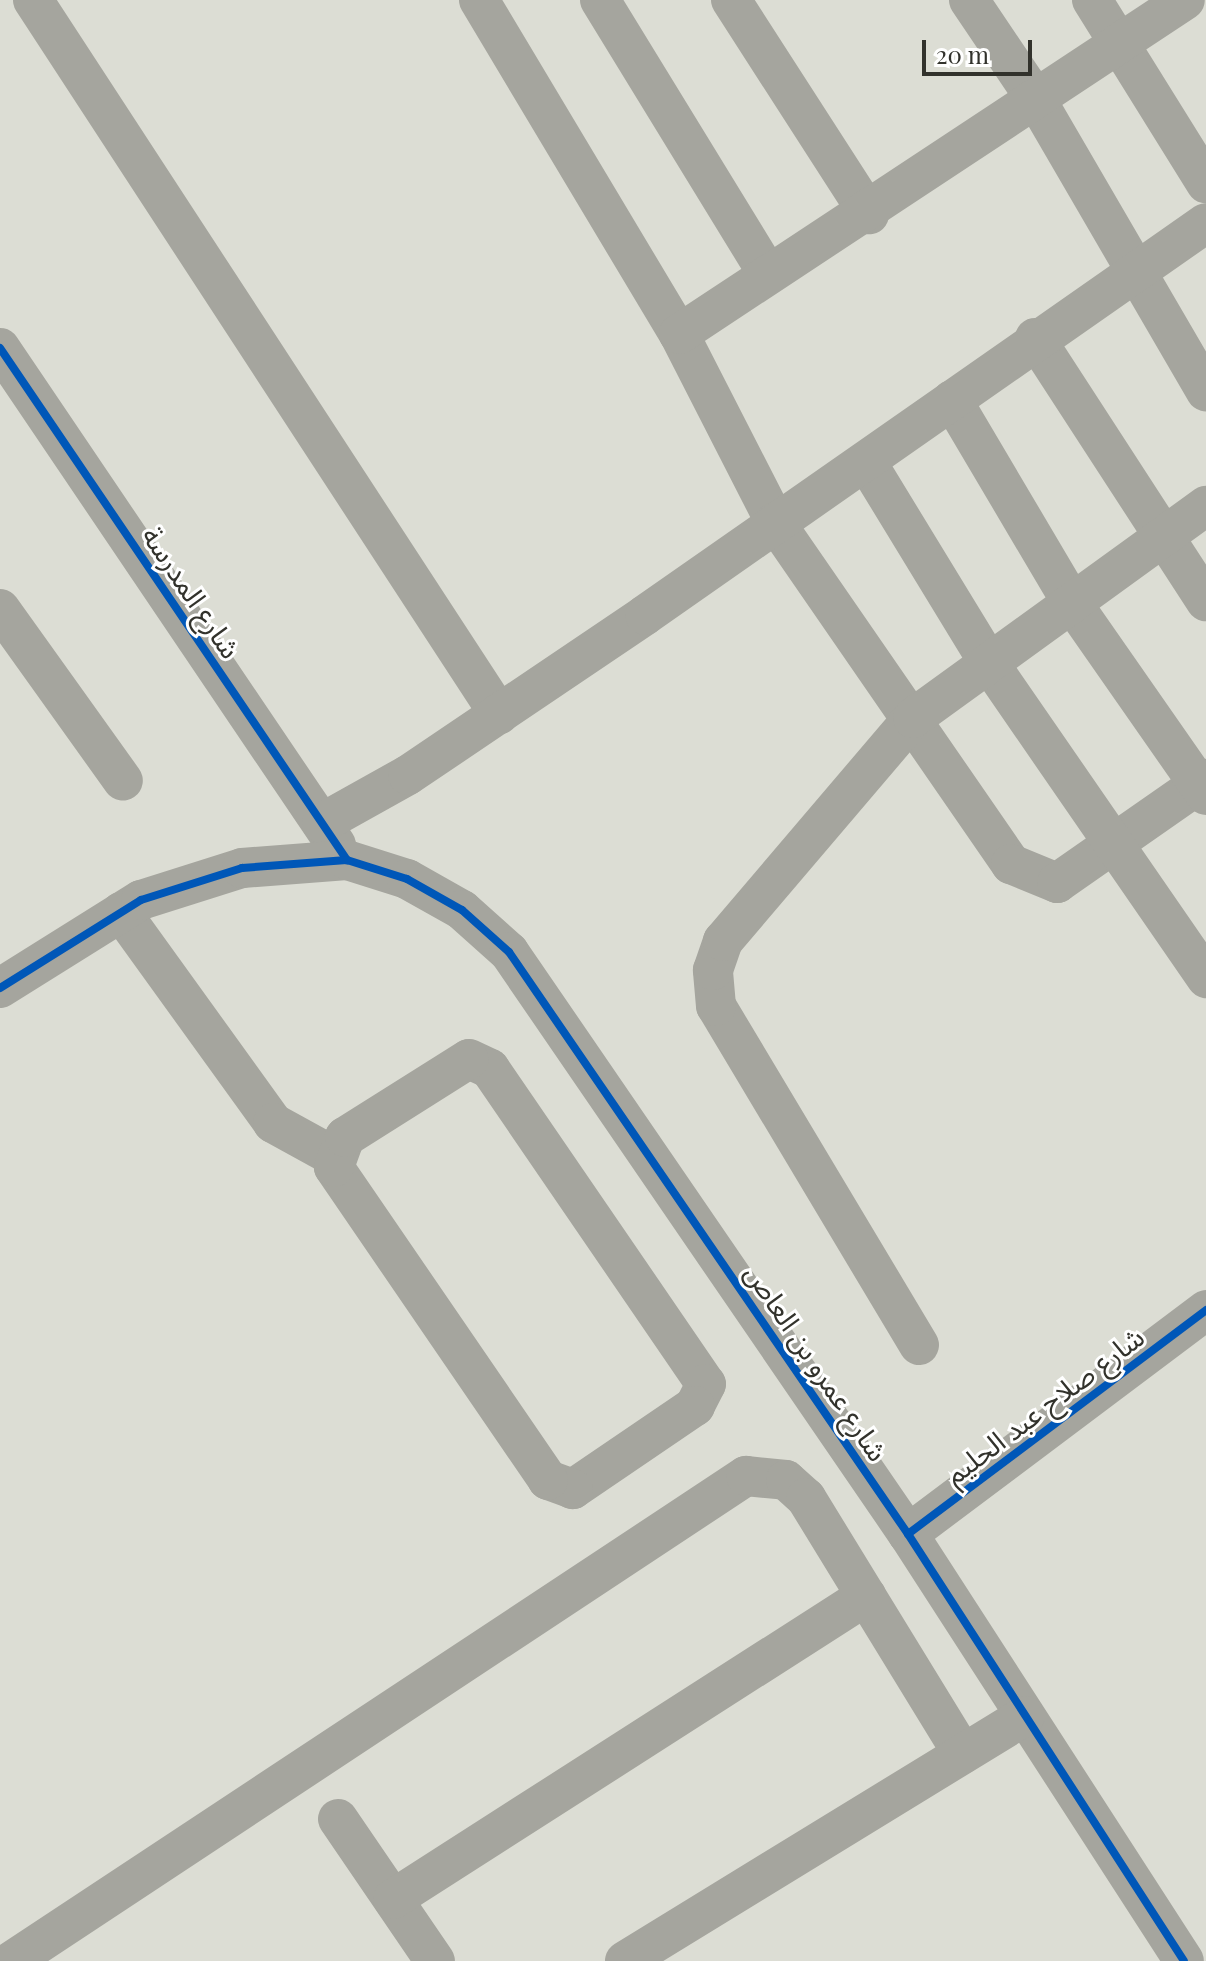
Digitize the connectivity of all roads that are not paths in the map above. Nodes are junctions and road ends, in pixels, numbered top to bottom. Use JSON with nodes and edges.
{"nodes":[{"id":1,"x":33,"y":0,"type":"edge"},
{"id":2,"x":479,"y":0,"type":"edge"},
{"id":3,"x":600,"y":0,"type":"edge"},
{"id":4,"x":731,"y":0,"type":"edge"},
{"id":5,"x":969,"y":0,"type":"edge"},
{"id":6,"x":1092,"y":0,"type":"edge"},
{"id":7,"x":1185,"y":0,"type":"edge"},
{"id":8,"x":1120,"y":42,"type":"junction"},
{"id":9,"x":1037,"y":101,"type":"junction"},
{"id":10,"x":1206,"y":183,"type":"edge"},
{"id":11,"x":869,"y":214,"type":"junction"},
{"id":12,"x":1206,"y":223,"type":"edge"},
{"id":13,"x":767,"y":273,"type":"junction"},
{"id":14,"x":1135,"y":273,"type":"junction"},
{"id":15,"x":679,"y":334,"type":"junction"},
{"id":16,"x":1035,"y":338,"type":"junction"},
{"id":17,"x":0,"y":348,"type":"edge"},
{"id":18,"x":1206,"y":391,"type":"edge"},
{"id":19,"x":952,"y":400,"type":"junction"},
{"id":20,"x":867,"y":463,"type":"junction"},
{"id":21,"x":1206,"y":506,"type":"edge"},
{"id":22,"x":775,"y":522,"type":"junction"},
{"id":23,"x":1163,"y":535,"type":"junction"},
{"id":24,"x":1206,"y":601,"type":"edge"},
{"id":25,"x":1072,"y":603,"type":"junction"},
{"id":26,"x":0,"y":609,"type":"edge"},
{"id":27,"x":989,"y":663,"type":"junction"},
{"id":28,"x":499,"y":714,"type":"junction"},
{"id":29,"x":913,"y":718,"type":"junction"},
{"id":30,"x":123,"y":781,"type":"dead end"},
{"id":31,"x":1203,"y":787,"type":"edge"},
{"id":32,"x":322,"y":823,"type":"junction"},
{"id":33,"x":1111,"y":845,"type":"junction"},
{"id":34,"x":347,"y":860,"type":"junction"},
{"id":35,"x":121,"y":912,"type":"junction"},
{"id":36,"x":1206,"y":978,"type":"edge"},
{"id":37,"x":0,"y":988,"type":"edge"},
{"id":38,"x":333,"y":1156,"type":"junction"},
{"id":39,"x":1206,"y":1310,"type":"edge"},
{"id":40,"x":919,"y":1345,"type":"dead end"},
{"id":41,"x":908,"y":1534,"type":"junction"},
{"id":42,"x":866,"y":1596,"type":"junction"},
{"id":43,"x":1025,"y":1716,"type":"junction"},
{"id":44,"x":963,"y":1754,"type":"junction"},
{"id":45,"x":338,"y":1819,"type":"dead end"},
{"id":46,"x":393,"y":1899,"type":"junction"},
{"id":47,"x":12,"y":1961,"type":"edge"},
{"id":48,"x":435,"y":1961,"type":"edge"},
{"id":49,"x":625,"y":1961,"type":"edge"},
{"id":50,"x":1184,"y":1961,"type":"edge"}],
"edges":[{"from":1,"to":28,"type":"street"},
{"from":2,"to":15,"type":"street"},
{"from":3,"to":13,"type":"street"},
{"from":4,"to":11,"type":"street"},
{"from":5,"to":9,"type":"street"},
{"from":6,"to":8,"type":"street"},
{"from":7,"to":8,"type":"street"},
{"from":8,"to":9,"type":"street"},
{"from":8,"to":10,"type":"street"},
{"from":9,"to":11,"type":"street"},
{"from":9,"to":14,"type":"street"},
{"from":11,"to":13,"type":"street"},
{"from":12,"to":14,"type":"street"},
{"from":13,"to":15,"type":"street"},
{"from":14,"to":16,"type":"street"},
{"from":14,"to":18,"type":"street"},
{"from":15,"to":22,"type":"street"},
{"from":16,"to":19,"type":"street"},
{"from":16,"to":23,"type":"street"},
{"from":17,"to":32,"type":"street","name":"شارع المدرسة"},
{"from":19,"to":20,"type":"street"},
{"from":19,"to":25,"type":"street"},
{"from":20,"to":22,"type":"street"},
{"from":20,"to":27,"type":"street"},
{"from":21,"to":23,"type":"street"},
{"from":22,"to":28,"type":"street"},
{"from":22,"to":29,"type":"street"},
{"from":23,"to":24,"type":"street"},
{"from":23,"to":25,"type":"street"},
{"from":25,"to":27,"type":"street"},
{"from":25,"to":31,"type":"street"},
{"from":26,"to":30,"type":"street"},
{"from":27,"to":29,"type":"street"},
{"from":27,"to":33,"type":"street"},
{"from":28,"to":32,"type":"street"},
{"from":29,"to":33,"type":"street"},
{"from":29,"to":40,"type":"street"},
{"from":31,"to":33,"type":"street"},
{"from":32,"to":34,"type":"street","name":"شارع المدرسة"},
{"from":33,"to":36,"type":"street"},
{"from":34,"to":35,"type":"street"},
{"from":34,"to":41,"type":"street","name":"شارع عمرو بن العاص"},
{"from":35,"to":37,"type":"street"},
{"from":35,"to":38,"type":"street"},
{"from":38,"to":38,"type":"street"},
{"from":39,"to":41,"type":"street","name":"شارع صلاح عبد الحليم"},
{"from":41,"to":43,"type":"street","name":"شارع عمرو بن العاص"},
{"from":42,"to":44,"type":"street"},
{"from":42,"to":46,"type":"street"},
{"from":42,"to":47,"type":"street"},
{"from":43,"to":44,"type":"street"},
{"from":43,"to":50,"type":"street","name":"شارع عمرو بن العاص"},
{"from":44,"to":49,"type":"street"},
{"from":45,"to":46,"type":"street"},
{"from":46,"to":48,"type":"street"}]}
